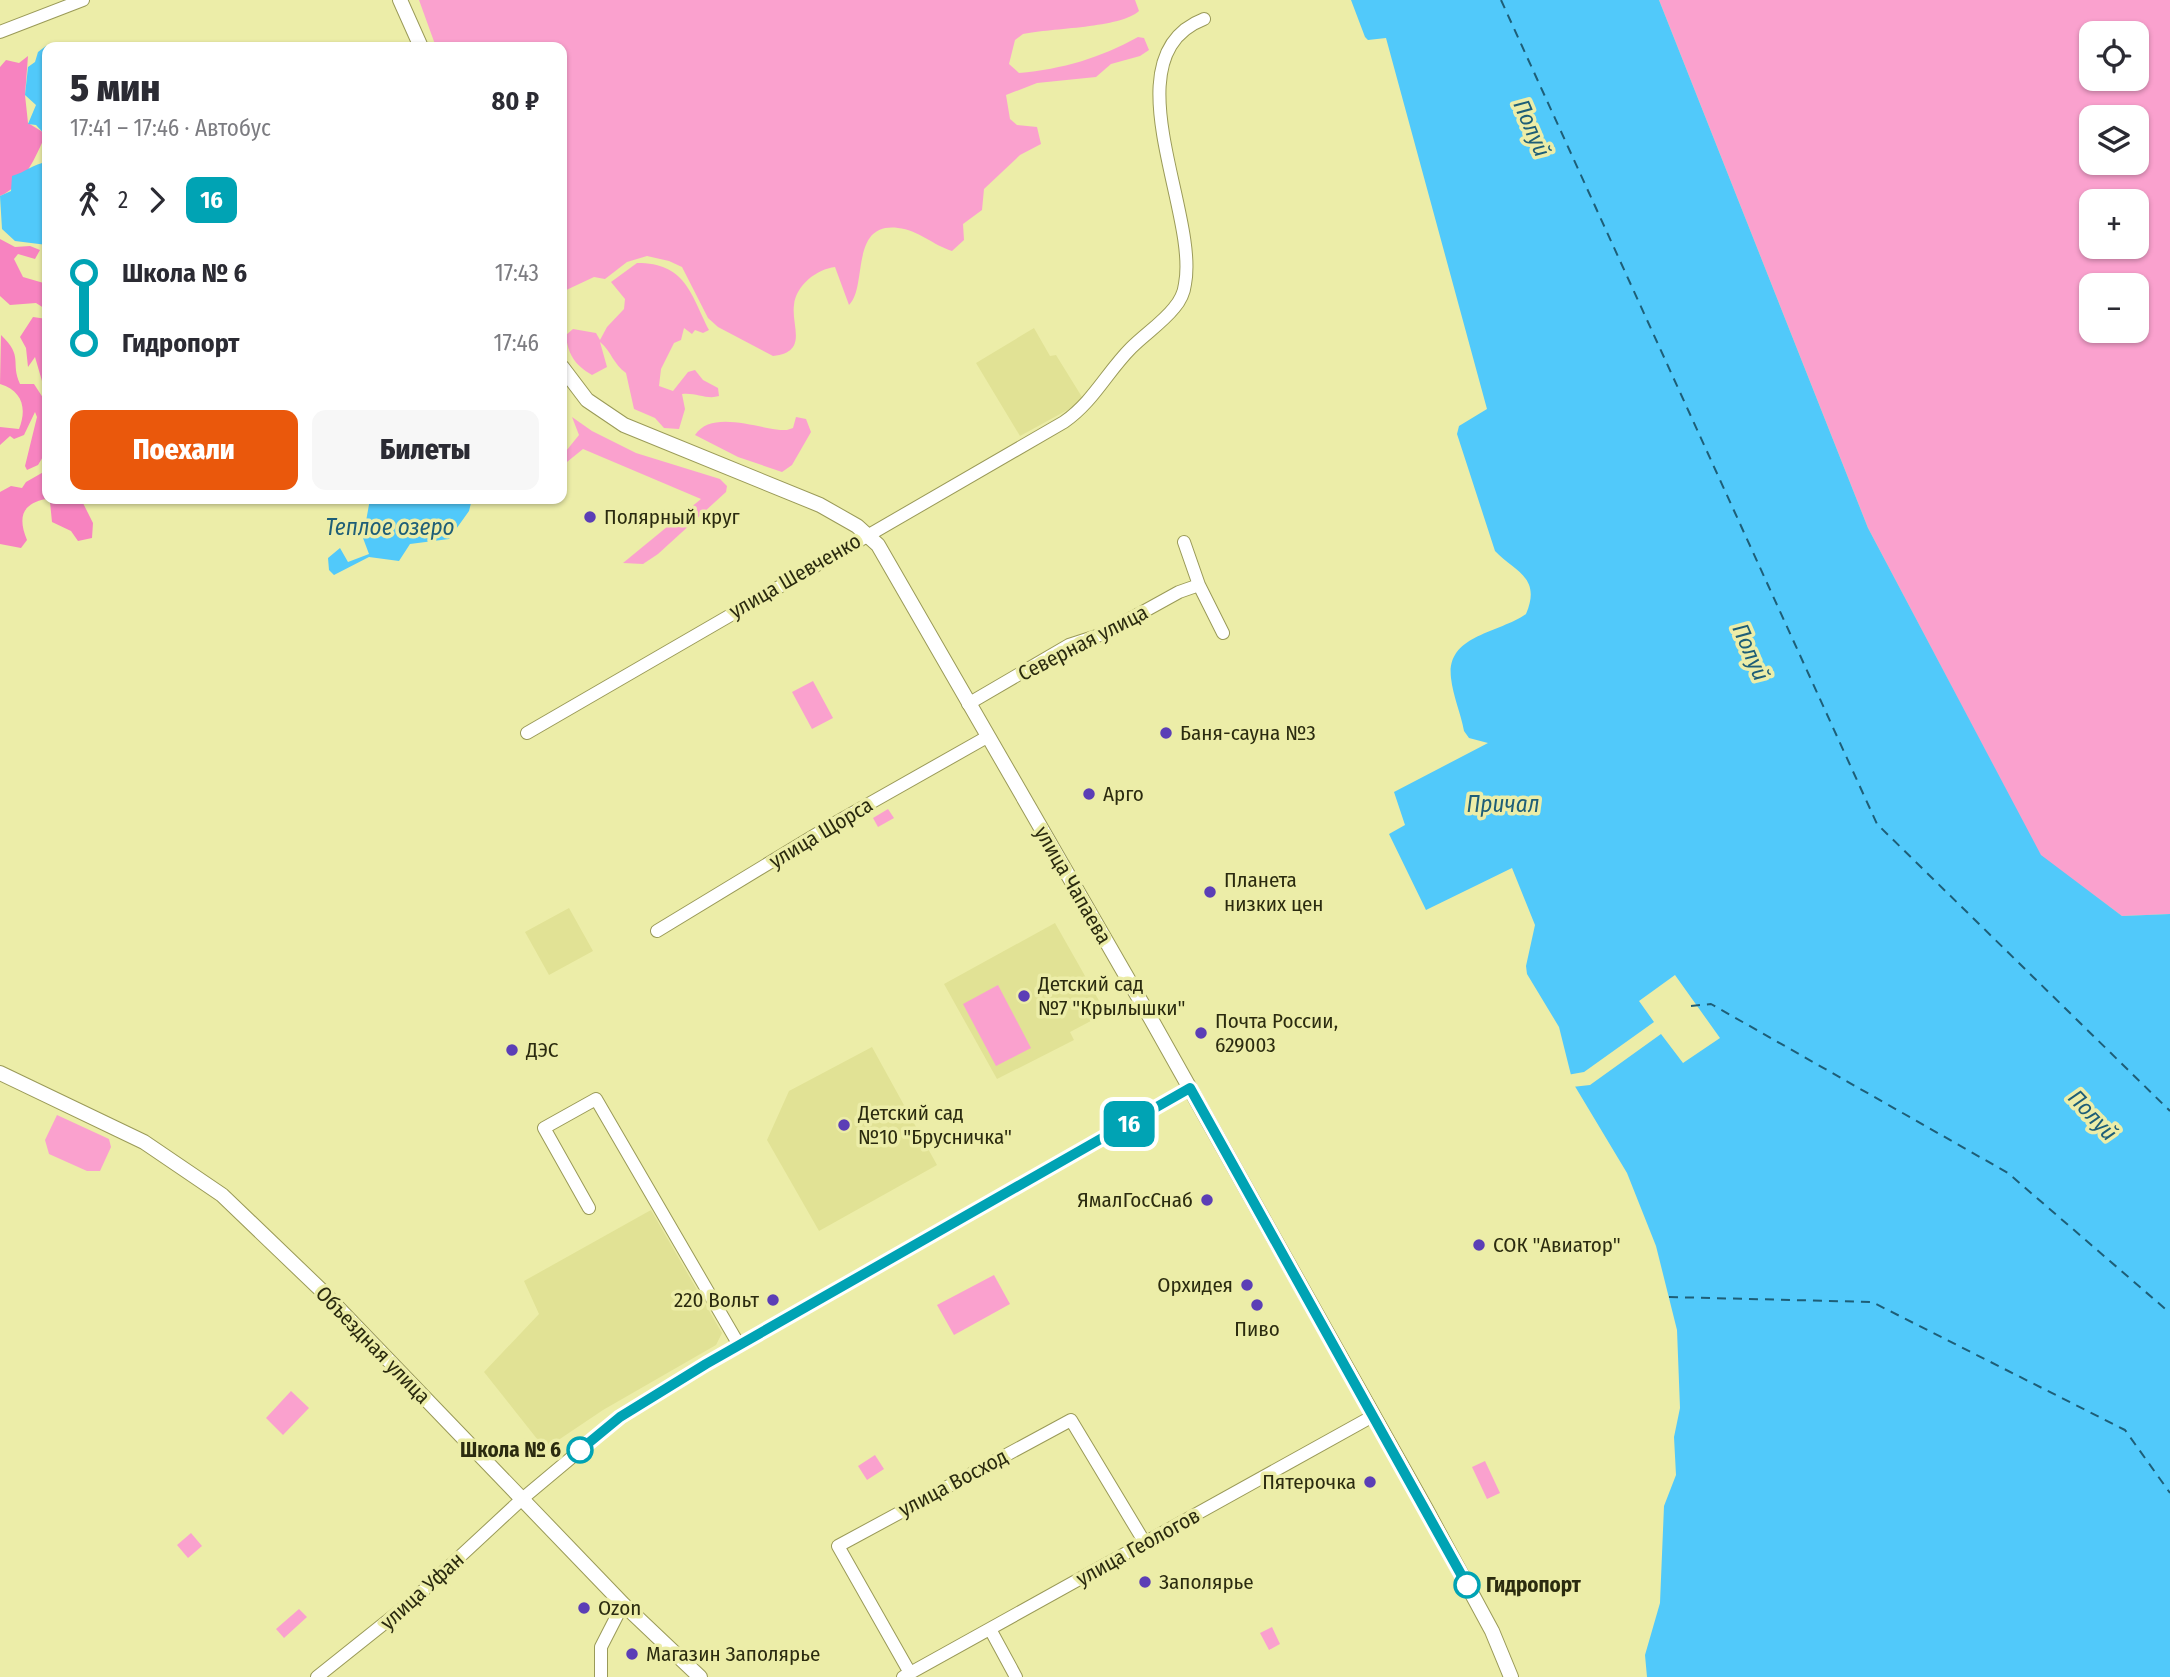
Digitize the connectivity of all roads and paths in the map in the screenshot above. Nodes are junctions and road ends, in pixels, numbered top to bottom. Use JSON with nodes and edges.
{"nodes":[{"id":1,"x":83,"y":0,"type":"edge"},
{"id":2,"x":400,"y":0,"type":"edge"},
{"id":3,"x":1204,"y":19,"type":"dead end"},
{"id":4,"x":0,"y":32,"type":"edge"},
{"id":5,"x":419,"y":42,"type":"edge"},
{"id":6,"x":567,"y":374,"type":"edge"},
{"id":7,"x":867,"y":534,"type":"junction"},
{"id":8,"x":1184,"y":542,"type":"dead end"},
{"id":9,"x":1199,"y":584,"type":"junction"},
{"id":10,"x":1223,"y":633,"type":"dead end"},
{"id":11,"x":968,"y":704,"type":"junction"},
{"id":12,"x":527,"y":733,"type":"dead end"},
{"id":13,"x":987,"y":737,"type":"junction"},
{"id":14,"x":657,"y":931,"type":"dead end"},
{"id":15,"x":0,"y":1073,"type":"edge"},
{"id":16,"x":1190,"y":1088,"type":"junction"},
{"id":17,"x":589,"y":1208,"type":"dead end"},
{"id":18,"x":739,"y":1346,"type":"junction"},
{"id":19,"x":1373,"y":1416,"type":"junction"},
{"id":20,"x":522,"y":1499,"type":"junction"},
{"id":21,"x":1144,"y":1543,"type":"junction"},
{"id":22,"x":622,"y":1604,"type":"junction"},
{"id":23,"x":990,"y":1629,"type":"junction"},
{"id":24,"x":906,"y":1675,"type":"edge"},
{"id":25,"x":317,"y":1677,"type":"edge"},
{"id":26,"x":601,"y":1677,"type":"edge"},
{"id":27,"x":700,"y":1677,"type":"edge"},
{"id":28,"x":1016,"y":1677,"type":"edge"},
{"id":29,"x":1511,"y":1677,"type":"edge"}],
"edges":[{"from":1,"to":4,"type":"street"},
{"from":2,"to":5,"type":"main road"},
{"from":3,"to":7,"type":"street","name":"улица Шевченко"},
{"from":6,"to":7,"type":"main road","name":"улица Чапаева"},
{"from":7,"to":11,"type":"main road","name":"улица Чапаева"},
{"from":7,"to":12,"type":"street","name":"улица Шевченко"},
{"from":8,"to":9,"type":"street"},
{"from":9,"to":10,"type":"street"},
{"from":9,"to":11,"type":"street","name":"Северная улица"},
{"from":11,"to":13,"type":"main road","name":"улица Чапаева"},
{"from":13,"to":14,"type":"street","name":"улица Щорса"},
{"from":13,"to":16,"type":"main road","name":"улица Чапаева"},
{"from":15,"to":20,"type":"main road","name":"Объездная улица"},
{"from":16,"to":18,"type":"street","name":"улица Уфан"},
{"from":16,"to":19,"type":"main road","name":"улица Чапаева"},
{"from":17,"to":18,"type":"street"},
{"from":18,"to":20,"type":"street","name":"улица Уфан"},
{"from":19,"to":21,"type":"street","name":"улица Геологов"},
{"from":19,"to":29,"type":"main road","name":"улица Чапаева"},
{"from":20,"to":22,"type":"main road","name":"Объездная улица"},
{"from":20,"to":25,"type":"street","name":"улица Уфан"},
{"from":21,"to":23,"type":"street","name":"улица Геологов"},
{"from":21,"to":24,"type":"street","name":"улица Восход"},
{"from":22,"to":26,"type":"street"},
{"from":22,"to":27,"type":"main road","name":"Объездная улица"},
{"from":23,"to":24,"type":"street","name":"улица Геологов"},
{"from":23,"to":28,"type":"street"}]}
